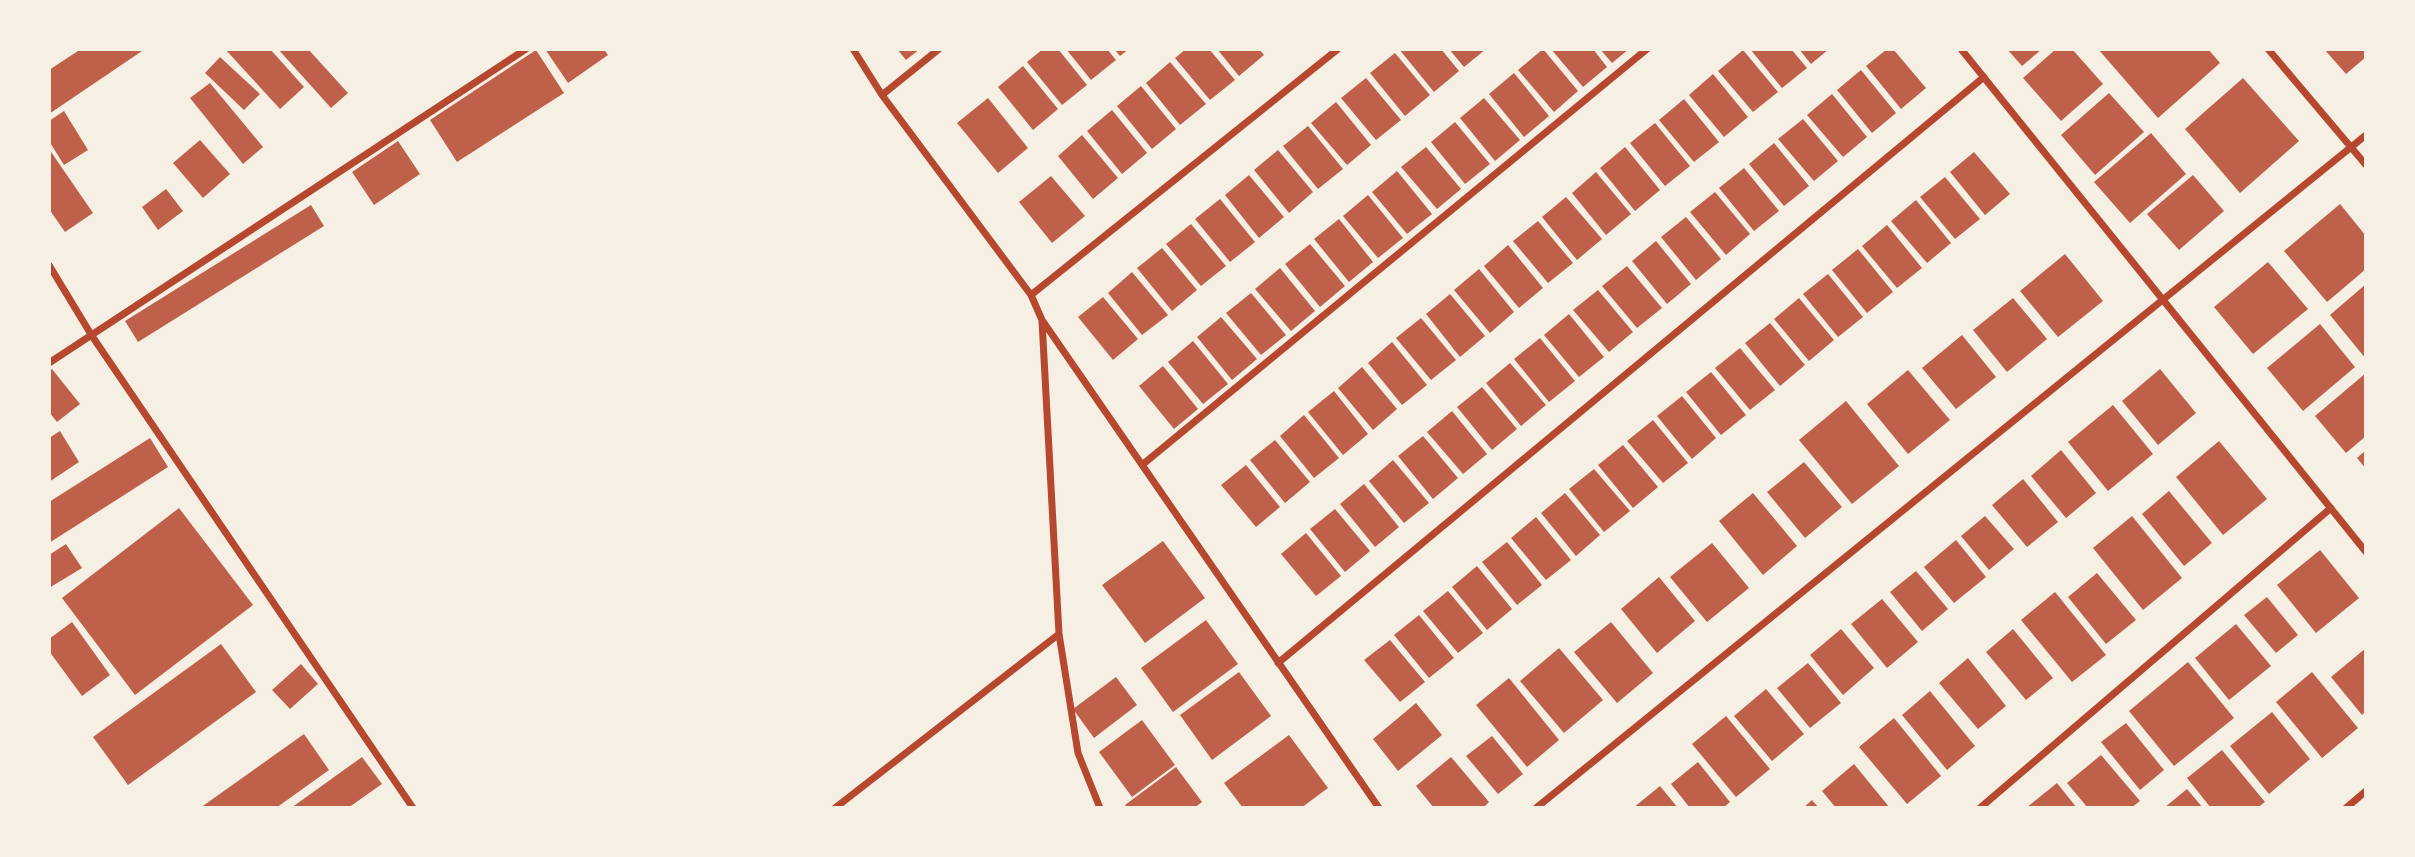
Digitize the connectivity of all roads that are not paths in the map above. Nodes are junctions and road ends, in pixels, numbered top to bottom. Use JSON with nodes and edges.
{"nodes":[{"id":1,"x":526,"y":49,"type":"edge"},
{"id":2,"x":853,"y":49,"type":"edge"},
{"id":3,"x":939,"y":49,"type":"edge"},
{"id":4,"x":1338,"y":49,"type":"edge"},
{"id":5,"x":1647,"y":49,"type":"edge"},
{"id":6,"x":1961,"y":49,"type":"edge"},
{"id":7,"x":2268,"y":49,"type":"edge"},
{"id":8,"x":1984,"y":77,"type":"junction"},
{"id":9,"x":883,"y":95,"type":"junction"},
{"id":10,"x":2366,"y":135,"type":"edge"},
{"id":11,"x":2351,"y":147,"type":"junction"},
{"id":12,"x":2366,"y":165,"type":"edge"},
{"id":13,"x":49,"y":265,"type":"edge"},
{"id":14,"x":1031,"y":295,"type":"junction"},
{"id":15,"x":2163,"y":300,"type":"junction"},
{"id":16,"x":1042,"y":320,"type":"junction"},
{"id":17,"x":92,"y":335,"type":"junction"},
{"id":18,"x":49,"y":363,"type":"edge"},
{"id":19,"x":1142,"y":466,"type":"junction"},
{"id":20,"x":2331,"y":508,"type":"junction"},
{"id":21,"x":2366,"y":551,"type":"edge"},
{"id":22,"x":1059,"y":634,"type":"junction"},
{"id":23,"x":1278,"y":663,"type":"junction"},
{"id":24,"x":2366,"y":791,"type":"edge"},
{"id":25,"x":413,"y":808,"type":"edge"},
{"id":26,"x":835,"y":808,"type":"edge"},
{"id":27,"x":1100,"y":808,"type":"edge"},
{"id":28,"x":1379,"y":808,"type":"edge"},
{"id":29,"x":1536,"y":808,"type":"edge"},
{"id":30,"x":1980,"y":808,"type":"edge"},
{"id":31,"x":2346,"y":808,"type":"edge"}],
"edges":[{"from":1,"to":17,"type":"street"},
{"from":2,"to":9,"type":"street"},
{"from":3,"to":9,"type":"street"},
{"from":4,"to":14,"type":"street"},
{"from":5,"to":19,"type":"street"},
{"from":6,"to":8,"type":"street"},
{"from":7,"to":11,"type":"street"},
{"from":8,"to":15,"type":"street"},
{"from":8,"to":23,"type":"street"},
{"from":9,"to":14,"type":"street"},
{"from":10,"to":11,"type":"street"},
{"from":11,"to":12,"type":"street"},
{"from":11,"to":15,"type":"street"},
{"from":13,"to":17,"type":"street"},
{"from":14,"to":16,"type":"street"},
{"from":15,"to":20,"type":"street"},
{"from":15,"to":29,"type":"street"},
{"from":16,"to":19,"type":"street"},
{"from":16,"to":22,"type":"street"},
{"from":17,"to":18,"type":"street"},
{"from":17,"to":25,"type":"street"},
{"from":19,"to":23,"type":"street"},
{"from":20,"to":21,"type":"street"},
{"from":20,"to":30,"type":"street"},
{"from":22,"to":26,"type":"street"},
{"from":22,"to":27,"type":"street"},
{"from":23,"to":28,"type":"street"},
{"from":24,"to":31,"type":"street"}]}
